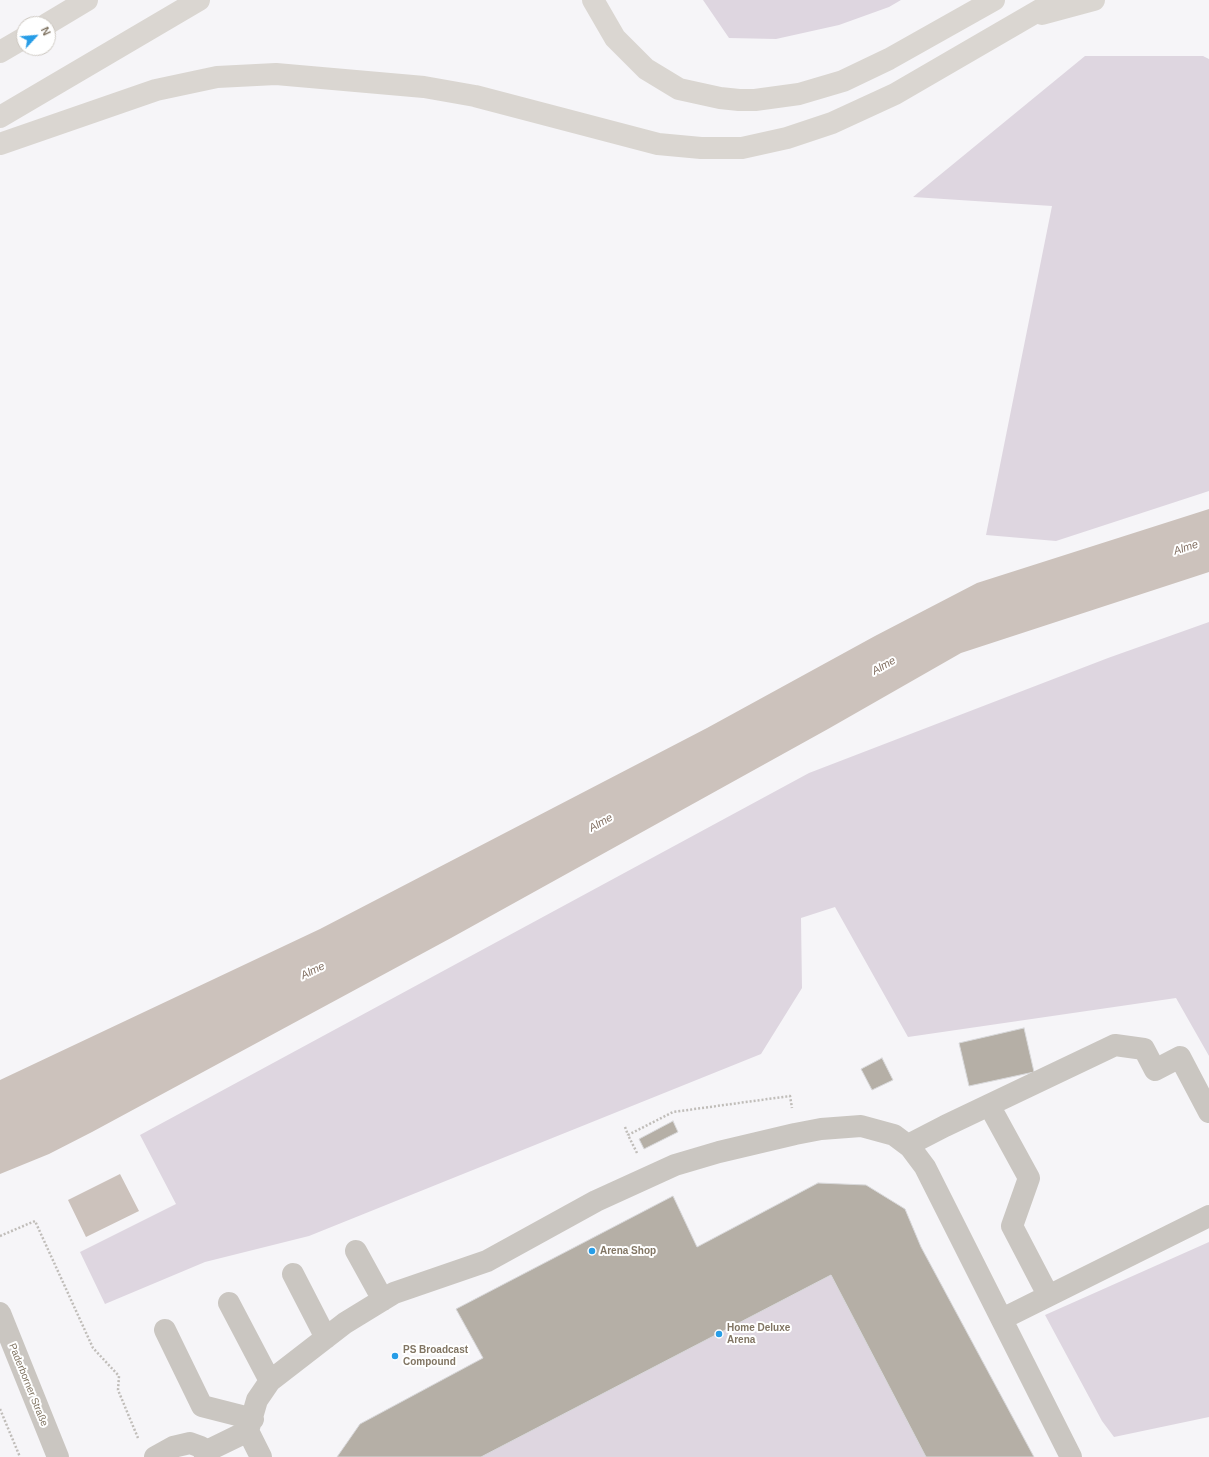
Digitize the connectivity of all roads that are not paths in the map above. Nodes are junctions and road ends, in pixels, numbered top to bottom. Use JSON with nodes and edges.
{"nodes":[{"id":1,"x":88,"y":0,"type":"edge"},
{"id":2,"x":199,"y":0,"type":"edge"},
{"id":3,"x":593,"y":0,"type":"edge"},
{"id":4,"x":994,"y":0,"type":"edge"},
{"id":5,"x":1057,"y":0,"type":"edge"},
{"id":6,"x":1094,"y":0,"type":"edge"},
{"id":7,"x":1028,"y":18,"type":"junction"},
{"id":8,"x":56,"y":19,"type":"edge"},
{"id":9,"x":16,"y":43,"type":"edge"},
{"id":10,"x":0,"y":52,"type":"edge"},
{"id":11,"x":0,"y":117,"type":"edge"},
{"id":12,"x":0,"y":144,"type":"edge"},
{"id":13,"x":989,"y":1105,"type":"junction"},
{"id":14,"x":1209,"y":1112,"type":"edge"},
{"id":15,"x":910,"y":1147,"type":"junction"},
{"id":16,"x":1209,"y":1216,"type":"edge"},
{"id":17,"x":356,"y":1251,"type":"dead end"},
{"id":18,"x":293,"y":1274,"type":"dead end"},
{"id":19,"x":1048,"y":1295,"type":"junction"},
{"id":20,"x":383,"y":1300,"type":"junction"},
{"id":21,"x":229,"y":1303,"type":"dead end"},
{"id":22,"x":0,"y":1313,"type":"edge"},
{"id":23,"x":1002,"y":1319,"type":"junction"},
{"id":24,"x":165,"y":1330,"type":"dead end"},
{"id":25,"x":326,"y":1338,"type":"junction"},
{"id":26,"x":270,"y":1381,"type":"junction"},
{"id":27,"x":250,"y":1425,"type":"junction"},
{"id":28,"x":148,"y":1450,"type":"edge"},
{"id":29,"x":206,"y":1454,"type":"edge"},
{"id":30,"x":58,"y":1457,"type":"edge"},
{"id":31,"x":261,"y":1457,"type":"edge"},
{"id":32,"x":1071,"y":1457,"type":"edge"}],
"edges":[{"from":1,"to":8,"type":"highway"},
{"from":2,"to":11,"type":"highway"},
{"from":3,"to":4,"type":"highway"},
{"from":5,"to":7,"type":"highway"},
{"from":6,"to":7,"type":"highway"},
{"from":7,"to":12,"type":"highway"},
{"from":9,"to":10,"type":"highway"},
{"from":13,"to":14,"type":"street"},
{"from":13,"to":15,"type":"street"},
{"from":13,"to":19,"type":"street"},
{"from":15,"to":20,"type":"street"},
{"from":15,"to":23,"type":"street"},
{"from":16,"to":19,"type":"street"},
{"from":17,"to":20,"type":"street"},
{"from":18,"to":25,"type":"street"},
{"from":19,"to":23,"type":"street"},
{"from":20,"to":25,"type":"street"},
{"from":21,"to":26,"type":"street"},
{"from":22,"to":30,"type":"street","name":"Paderborner Straße"},
{"from":23,"to":32,"type":"street"},
{"from":24,"to":27,"type":"street"},
{"from":25,"to":26,"type":"street"},
{"from":26,"to":27,"type":"street"},
{"from":27,"to":29,"type":"street"},
{"from":27,"to":31,"type":"street"},
{"from":28,"to":29,"type":"street"}]}
